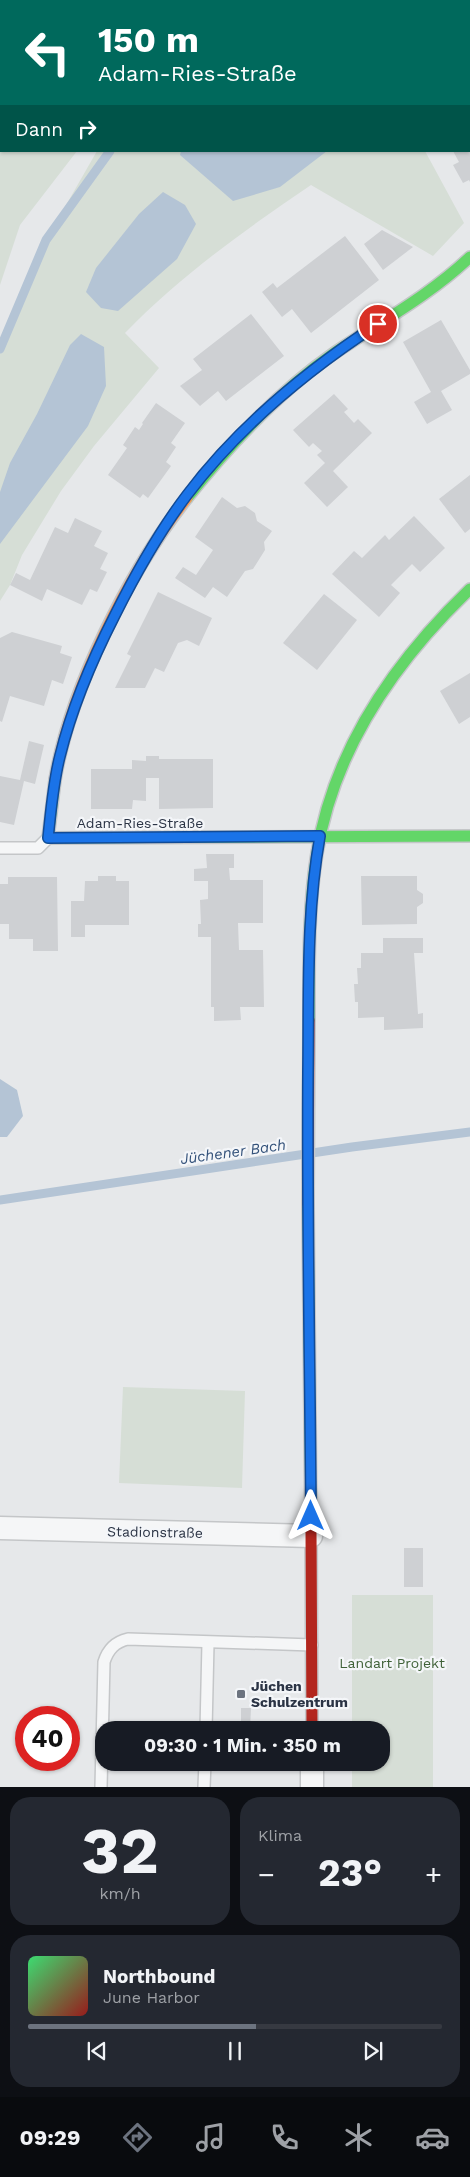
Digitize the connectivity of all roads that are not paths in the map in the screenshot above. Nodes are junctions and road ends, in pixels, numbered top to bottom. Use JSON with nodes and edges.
{"nodes":[{"id":1,"x":470,"y":257,"type":"edge"},
{"id":2,"x":470,"y":589,"type":"edge"},
{"id":3,"x":320,"y":836,"type":"junction"},
{"id":4,"x":470,"y":836,"type":"edge"},
{"id":5,"x":48,"y":838,"type":"junction"},
{"id":6,"x":0,"y":848,"type":"edge"},
{"id":7,"x":0,"y":1528,"type":"edge"},
{"id":8,"x":311,"y":1536,"type":"junction"},
{"id":9,"x":208,"y":1643,"type":"junction"},
{"id":10,"x":312,"y":1645,"type":"junction"},
{"id":11,"x":206,"y":1721,"type":"edge"},
{"id":12,"x":312,"y":1721,"type":"edge"},
{"id":13,"x":205,"y":1771,"type":"edge"},
{"id":14,"x":312,"y":1771,"type":"edge"},
{"id":15,"x":101,"y":1787,"type":"edge"},
{"id":16,"x":204,"y":1787,"type":"edge"},
{"id":17,"x":312,"y":1787,"type":"edge"}],
"edges":[{"from":1,"to":5,"type":"street"},
{"from":2,"to":3,"type":"street"},
{"from":3,"to":4,"type":"street","name":"Adam-Ries-Straße"},
{"from":3,"to":5,"type":"street","name":"Adam-Ries-Straße"},
{"from":3,"to":8,"type":"street"},
{"from":5,"to":6,"type":"lane"},
{"from":7,"to":8,"type":"street","name":"Stadionstraße"},
{"from":8,"to":10,"type":"street"},
{"from":9,"to":10,"type":"lane"},
{"from":9,"to":11,"type":"lane"},
{"from":9,"to":15,"type":"lane"},
{"from":10,"to":12,"type":"street"},
{"from":13,"to":16,"type":"lane"},
{"from":14,"to":17,"type":"street"}]}
